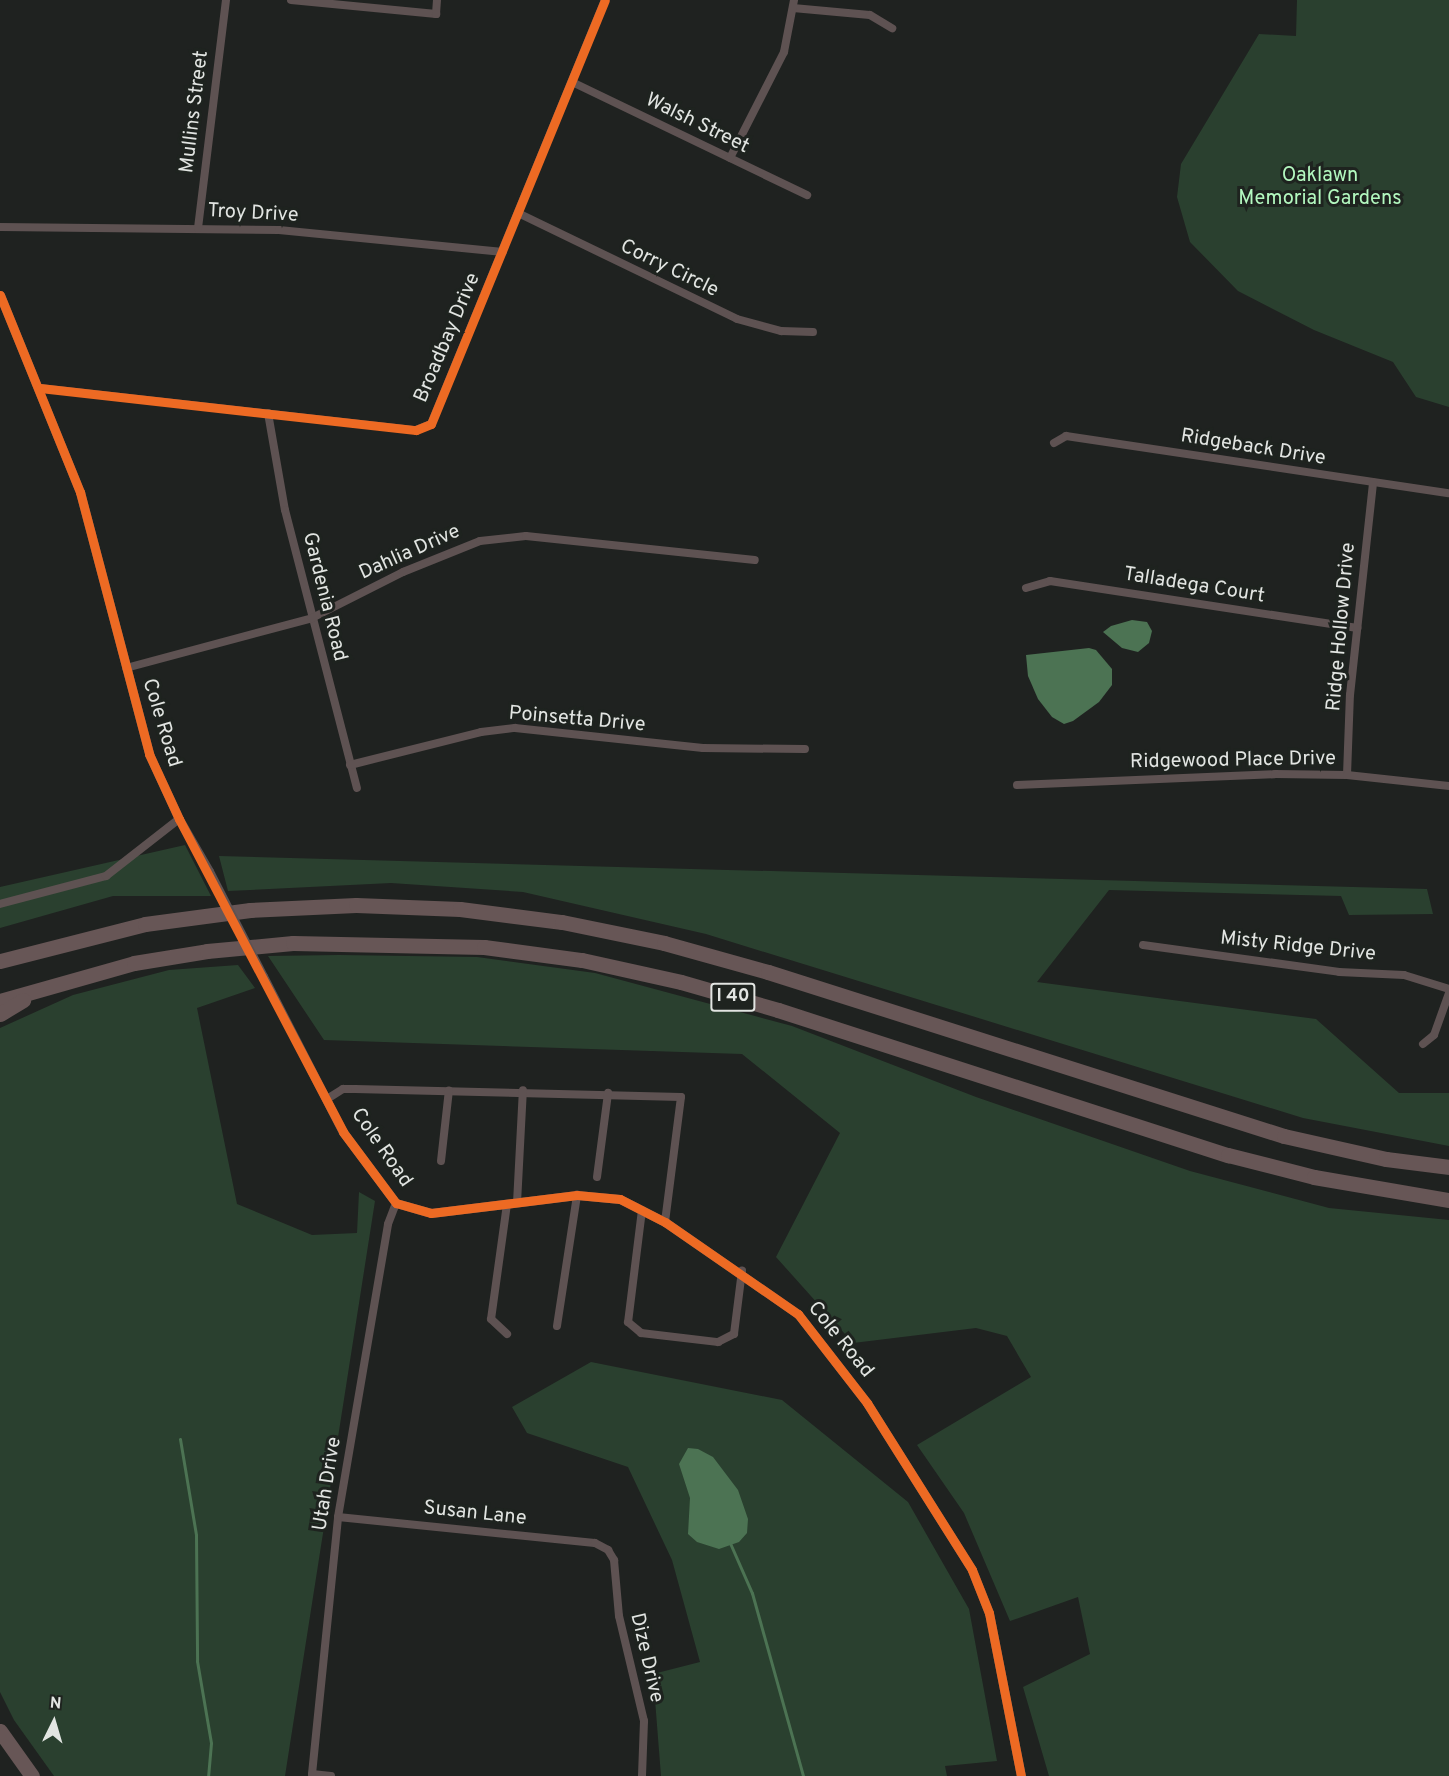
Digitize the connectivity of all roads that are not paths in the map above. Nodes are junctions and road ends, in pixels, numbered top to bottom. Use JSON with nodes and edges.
{"nodes":[{"id":1,"x":226,"y":0,"type":"edge"},
{"id":2,"x":291,"y":0,"type":"edge"},
{"id":3,"x":437,"y":0,"type":"edge"},
{"id":4,"x":605,"y":0,"type":"edge"},
{"id":5,"x":794,"y":4,"type":"edge"},
{"id":6,"x":892,"y":28,"type":"dead end"},
{"id":7,"x":572,"y":82,"type":"junction"},
{"id":8,"x":730,"y":158,"type":"junction"},
{"id":9,"x":807,"y":195,"type":"dead end"},
{"id":10,"x":518,"y":213,"type":"junction"},
{"id":11,"x":0,"y":227,"type":"edge"},
{"id":12,"x":198,"y":228,"type":"junction"},
{"id":13,"x":503,"y":252,"type":"junction"},
{"id":14,"x":0,"y":295,"type":"edge"},
{"id":15,"x":813,"y":332,"type":"dead end"},
{"id":16,"x":40,"y":388,"type":"junction"},
{"id":17,"x":268,"y":413,"type":"junction"},
{"id":18,"x":1054,"y":443,"type":"dead end"},
{"id":19,"x":1372,"y":482,"type":"junction"},
{"id":20,"x":1449,"y":493,"type":"edge"},
{"id":21,"x":755,"y":560,"type":"dead end"},
{"id":22,"x":1026,"y":588,"type":"dead end"},
{"id":23,"x":312,"y":618,"type":"junction"},
{"id":24,"x":1357,"y":628,"type":"junction"},
{"id":25,"x":126,"y":668,"type":"junction"},
{"id":26,"x":805,"y":749,"type":"dead end"},
{"id":27,"x":350,"y":765,"type":"junction"},
{"id":28,"x":1347,"y":775,"type":"junction"},
{"id":29,"x":1017,"y":785,"type":"dead end"},
{"id":30,"x":1449,"y":786,"type":"edge"},
{"id":31,"x":357,"y":788,"type":"dead end"},
{"id":32,"x":179,"y":819,"type":"junction"},
{"id":33,"x":0,"y":904,"type":"edge"},
{"id":34,"x":1143,"y":945,"type":"dead end"},
{"id":35,"x":0,"y":961,"type":"edge"},
{"id":36,"x":51,"y":984,"type":"junction"},
{"id":37,"x":1449,"y":989,"type":"edge"},
{"id":38,"x":1449,"y":993,"type":"edge"},
{"id":39,"x":0,"y":1001,"type":"edge"},
{"id":40,"x":0,"y":1014,"type":"edge"},
{"id":41,"x":1423,"y":1044,"type":"dead end"},
{"id":42,"x":449,"y":1090,"type":"junction"},
{"id":43,"x":523,"y":1090,"type":"junction"},
{"id":44,"x":608,"y":1093,"type":"junction"},
{"id":45,"x":327,"y":1099,"type":"junction"},
{"id":46,"x":441,"y":1161,"type":"dead end"},
{"id":47,"x":1449,"y":1167,"type":"edge"},
{"id":48,"x":597,"y":1177,"type":"dead end"},
{"id":49,"x":578,"y":1195,"type":"junction"},
{"id":50,"x":1449,"y":1200,"type":"edge"},
{"id":51,"x":514,"y":1202,"type":"junction"},
{"id":52,"x":396,"y":1203,"type":"junction"},
{"id":53,"x":642,"y":1210,"type":"junction"},
{"id":54,"x":665,"y":1222,"type":"junction"},
{"id":55,"x":741,"y":1276,"type":"junction"},
{"id":56,"x":556,"y":1326,"type":"dead end"},
{"id":57,"x":507,"y":1334,"type":"dead end"},
{"id":58,"x":338,"y":1517,"type":"junction"},
{"id":59,"x":608,"y":1550,"type":"joint"},
{"id":60,"x":0,"y":1731,"type":"edge"},
{"id":61,"x":32,"y":1776,"type":"edge"},
{"id":62,"x":331,"y":1776,"type":"edge"},
{"id":63,"x":642,"y":1776,"type":"edge"},
{"id":64,"x":1021,"y":1776,"type":"edge"}],
"edges":[{"from":1,"to":12,"type":"street","name":"Mullins Street"},
{"from":2,"to":3,"type":"street"},
{"from":4,"to":7,"type":"street","name":"Broadbay Drive"},
{"from":5,"to":6,"type":"street"},
{"from":5,"to":8,"type":"street"},
{"from":7,"to":8,"type":"street","name":"Walsh Street"},
{"from":7,"to":10,"type":"street","name":"Broadbay Drive"},
{"from":8,"to":9,"type":"street","name":"Walsh Street"},
{"from":10,"to":13,"type":"street","name":"Broadbay Drive"},
{"from":10,"to":15,"type":"street","name":"Corry Circle"},
{"from":11,"to":12,"type":"street","name":"Troy Drive"},
{"from":12,"to":13,"type":"street","name":"Troy Drive"},
{"from":13,"to":17,"type":"street","name":"Broadbay Drive"},
{"from":14,"to":16,"type":"street","name":"Cole Road"},
{"from":16,"to":17,"type":"street","name":"Broadbay Drive"},
{"from":16,"to":25,"type":"street","name":"Cole Road"},
{"from":17,"to":23,"type":"street","name":"Gardenia Road"},
{"from":18,"to":19,"type":"street","name":"Ridgeback Drive"},
{"from":19,"to":20,"type":"street","name":"Ridgeback Drive"},
{"from":19,"to":24,"type":"street","name":"Ridge Hollow Drive"},
{"from":21,"to":23,"type":"street","name":"Dahlia Drive"},
{"from":22,"to":24,"type":"street","name":"Talladega Court"},
{"from":23,"to":25,"type":"street","name":"Dahlia Drive"},
{"from":23,"to":27,"type":"street","name":"Gardenia Road"},
{"from":24,"to":28,"type":"street","name":"Ridge Hollow Drive"},
{"from":25,"to":32,"type":"street","name":"Cole Road"},
{"from":26,"to":27,"type":"street","name":"Poinsetta Drive"},
{"from":27,"to":31,"type":"street","name":"Gardenia Road"},
{"from":28,"to":29,"type":"street","name":"Ridgewood Place Drive"},
{"from":28,"to":30,"type":"street","name":"Ridgewood Place Drive"},
{"from":32,"to":33,"type":"street"},
{"from":32,"to":45,"type":"street","name":"Cole Road","bridge":true},
{"from":34,"to":37,"type":"street","name":"Misty Ridge Drive"},
{"from":35,"to":47,"type":"highway","number":"I 40"},
{"from":36,"to":39,"type":"highway","number":"I 40"},
{"from":36,"to":40,"type":"highway"},
{"from":36,"to":50,"type":"highway","number":"I 40"},
{"from":38,"to":41,"type":"street"},
{"from":42,"to":43,"type":"street"},
{"from":42,"to":45,"type":"street"},
{"from":42,"to":46,"type":"street"},
{"from":43,"to":44,"type":"street"},
{"from":43,"to":51,"type":"street"},
{"from":44,"to":48,"type":"street"},
{"from":44,"to":54,"type":"street"},
{"from":45,"to":52,"type":"street","name":"Cole Road"},
{"from":49,"to":51,"type":"street","name":"Cole Road"},
{"from":49,"to":53,"type":"street","name":"Cole Road"},
{"from":49,"to":56,"type":"street"},
{"from":51,"to":52,"type":"street","name":"Cole Road"},
{"from":51,"to":57,"type":"street"},
{"from":52,"to":58,"type":"street","name":"Utah Drive"},
{"from":53,"to":54,"type":"street","name":"Cole Road"},
{"from":53,"to":55,"type":"street"},
{"from":54,"to":55,"type":"street","name":"Cole Road"},
{"from":55,"to":64,"type":"street","name":"Cole Road"},
{"from":58,"to":59,"type":"street","name":"Susan Lane"},
{"from":58,"to":62,"type":"street","name":"Utah Drive"},
{"from":59,"to":63,"type":"street","name":"Dize Drive"},
{"from":60,"to":61,"type":"highway"}]}
